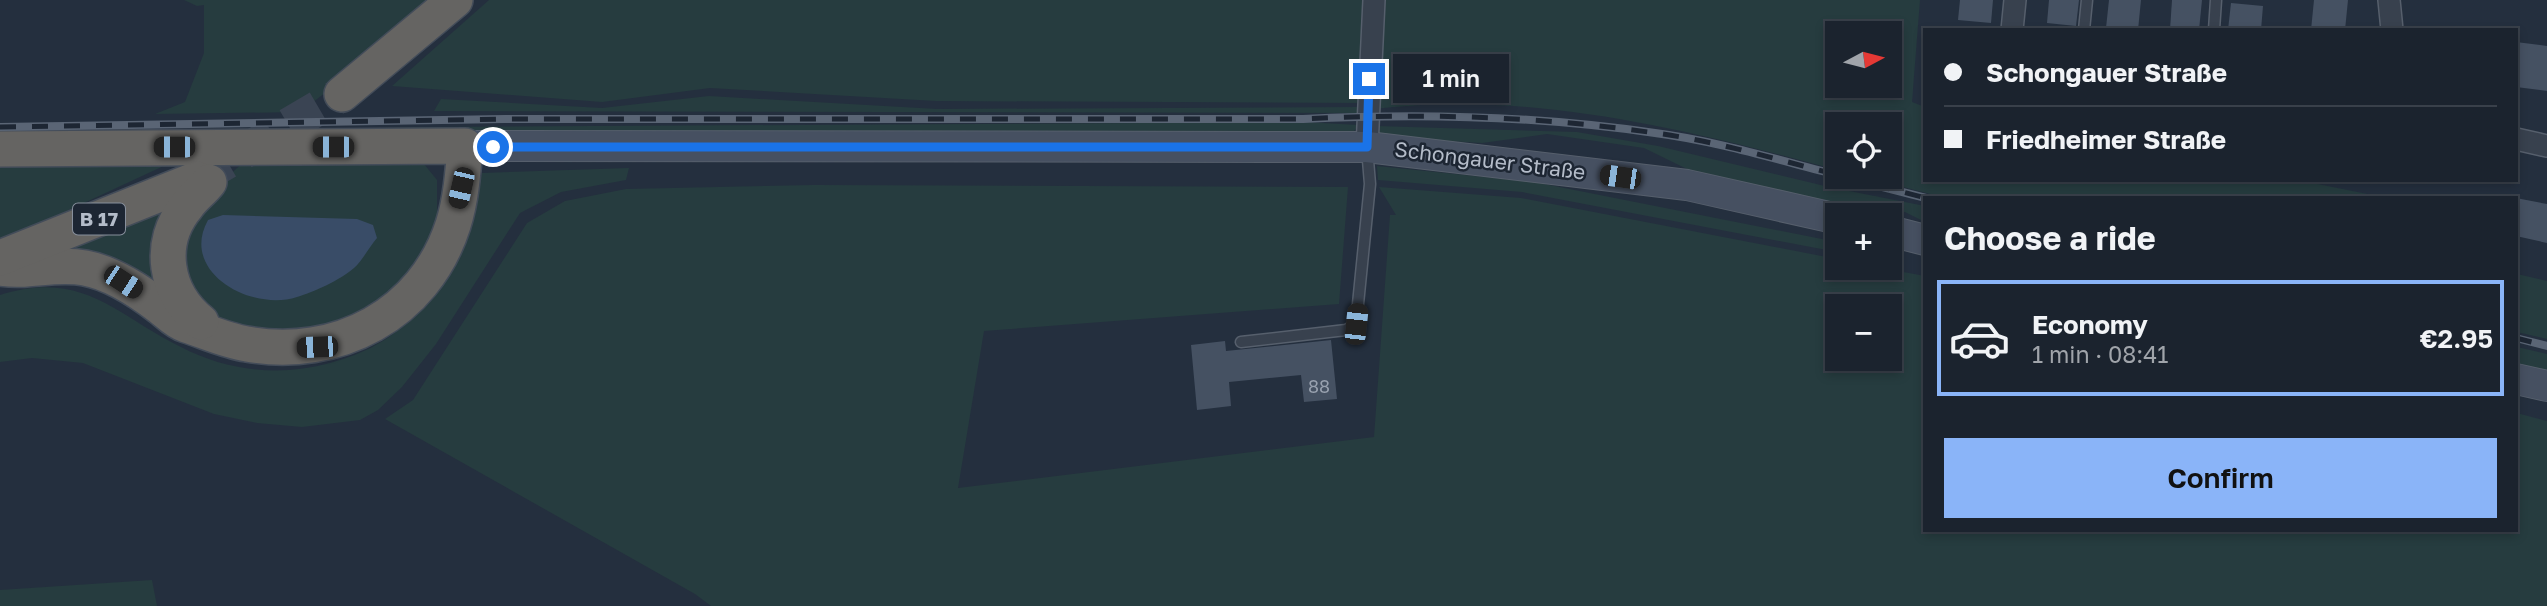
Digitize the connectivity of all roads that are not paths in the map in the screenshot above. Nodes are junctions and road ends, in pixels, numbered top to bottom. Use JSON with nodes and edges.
{"nodes":[{"id":1,"x":455,"y":0,"type":"edge"},
{"id":2,"x":1374,"y":0,"type":"edge"},
{"id":3,"x":2015,"y":0,"type":"edge"},
{"id":4,"x":2087,"y":0,"type":"edge"},
{"id":5,"x":2216,"y":0,"type":"edge"},
{"id":6,"x":2389,"y":0,"type":"edge"},
{"id":7,"x":2012,"y":28,"type":"edge"},
{"id":8,"x":2084,"y":28,"type":"edge"},
{"id":9,"x":2214,"y":28,"type":"edge"},
{"id":10,"x":2392,"y":28,"type":"edge"},
{"id":11,"x":342,"y":94,"type":"tunnel mouth"},
{"id":12,"x":2518,"y":139,"type":"edge"},
{"id":13,"x":465,"y":146,"type":"junction"},
{"id":14,"x":2547,"y":146,"type":"edge"},
{"id":15,"x":1367,"y":147,"type":"junction"},
{"id":16,"x":0,"y":149,"type":"edge"},
{"id":17,"x":1825,"y":216,"type":"edge"},
{"id":18,"x":1902,"y":234,"type":"edge"},
{"id":19,"x":1923,"y":239,"type":"edge"},
{"id":20,"x":0,"y":258,"type":"edge"},
{"id":21,"x":0,"y":268,"type":"edge"},
{"id":22,"x":214,"y":333,"type":"junction"},
{"id":23,"x":1241,"y":342,"type":"dead end"},
{"id":24,"x":2518,"y":379,"type":"edge"},
{"id":25,"x":2547,"y":386,"type":"edge"}],
"edges":[{"from":1,"to":11,"type":"highway"},
{"from":2,"to":15,"type":"street"},
{"from":3,"to":7,"type":"street"},
{"from":4,"to":8,"type":"lane"},
{"from":5,"to":9,"type":"lane"},
{"from":6,"to":10,"type":"street"},
{"from":12,"to":14,"type":"street"},
{"from":13,"to":15,"type":"main road","name":"Schongauer Straße"},
{"from":13,"to":16,"type":"highway"},
{"from":13,"to":22,"type":"highway"},
{"from":15,"to":17,"type":"main road","name":"Schongauer Straße"},
{"from":15,"to":23,"type":"lane"},
{"from":18,"to":19,"type":"main road"},
{"from":20,"to":22,"type":"highway","number":"B 17"},
{"from":21,"to":22,"type":"highway"},
{"from":24,"to":25,"type":"main road"}]}
